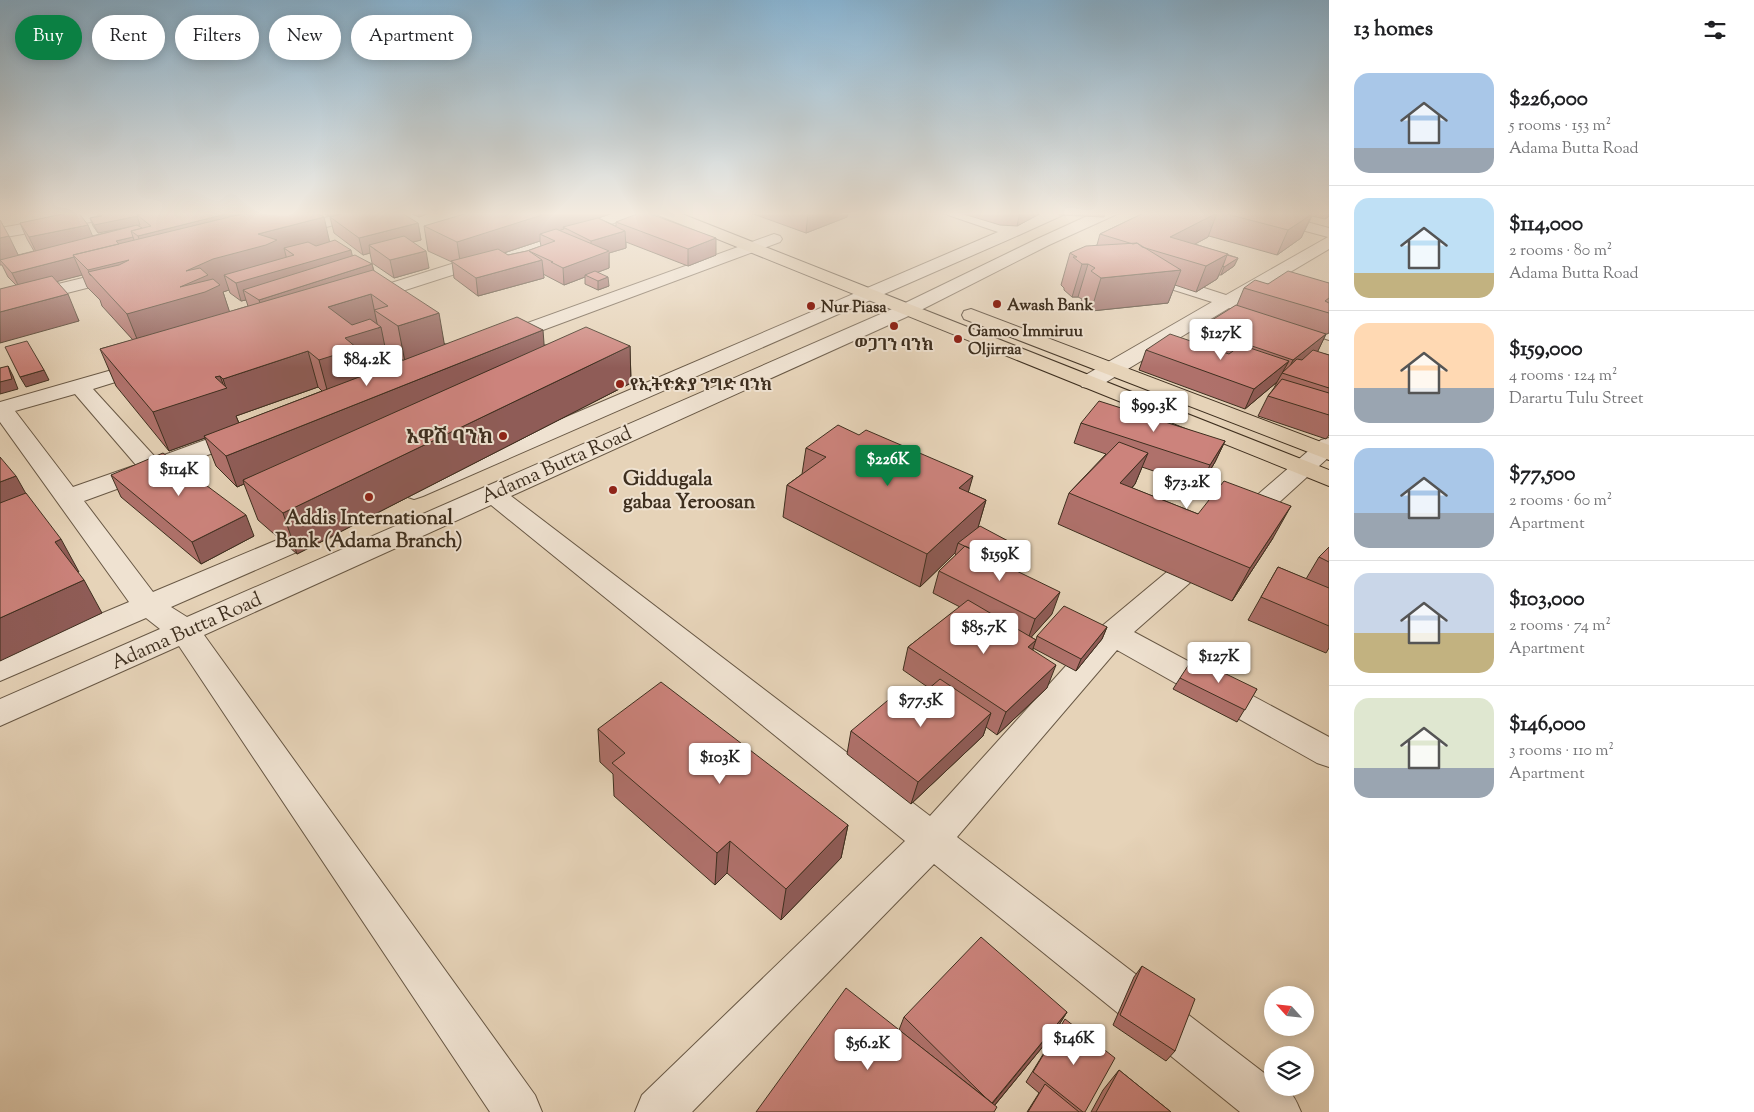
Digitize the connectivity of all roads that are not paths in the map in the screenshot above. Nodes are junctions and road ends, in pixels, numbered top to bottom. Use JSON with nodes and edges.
{"nodes":[{"id":1,"x":470,"y":264,"type":"edge"},
{"id":2,"x":709,"y":264,"type":"edge"},
{"id":3,"x":802,"y":264,"type":"edge"},
{"id":4,"x":961,"y":264,"type":"edge"},
{"id":5,"x":988,"y":264,"type":"edge"},
{"id":6,"x":1291,"y":264,"type":"edge"},
{"id":7,"x":135,"y":270,"type":"edge"},
{"id":8,"x":1144,"y":275,"type":"edge"},
{"id":9,"x":871,"y":286,"type":"junction"},
{"id":10,"x":908,"y":296,"type":"junction"},
{"id":11,"x":1226,"y":301,"type":"junction"},
{"id":12,"x":0,"y":304,"type":"edge"},
{"id":13,"x":343,"y":304,"type":"edge"},
{"id":14,"x":1329,"y":334,"type":"edge"},
{"id":15,"x":480,"y":348,"type":"edge"},
{"id":16,"x":164,"y":360,"type":"edge"},
{"id":17,"x":1111,"y":369,"type":"junction"},
{"id":18,"x":1090,"y":382,"type":"junction"},
{"id":19,"x":80,"y":387,"type":"junction"},
{"id":20,"x":1,"y":409,"type":"edge"},
{"id":21,"x":264,"y":427,"type":"edge"},
{"id":22,"x":1323,"y":459,"type":"edge"},
{"id":23,"x":151,"y":468,"type":"junction"},
{"id":24,"x":492,"y":493,"type":"junction"},
{"id":25,"x":176,"y":496,"type":"edge"},
{"id":26,"x":68,"y":498,"type":"junction"},
{"id":27,"x":393,"y":500,"type":"dead end"},
{"id":28,"x":338,"y":524,"type":"dead end"},
{"id":29,"x":147,"y":605,"type":"junction"},
{"id":30,"x":185,"y":631,"type":"junction"},
{"id":31,"x":1113,"y":634,"type":"junction"},
{"id":32,"x":0,"y":669,"type":"edge"},
{"id":33,"x":0,"y":713,"type":"edge"},
{"id":34,"x":1329,"y":753,"type":"edge"},
{"id":35,"x":932,"y":840,"type":"junction"},
{"id":36,"x":518,"y":1112,"type":"edge"},
{"id":37,"x":659,"y":1112,"type":"edge"},
{"id":38,"x":1277,"y":1112,"type":"edge"}],
"edges":[{"from":1,"to":13,"type":"street"},
{"from":2,"to":15,"type":"street"},
{"from":3,"to":9,"type":"main road"},
{"from":4,"to":10,"type":"street","name":"Adama Butta Road"},
{"from":5,"to":10,"type":"street","name":"Adama Butta Road"},
{"from":6,"to":11,"type":"street"},
{"from":7,"to":12,"type":"street"},
{"from":8,"to":11,"type":"street"},
{"from":9,"to":10,"type":"main road"},
{"from":9,"to":10,"type":"street","name":"Adama Butta Road"},
{"from":9,"to":27,"type":"street","name":"Adama Butta Road"},
{"from":10,"to":17,"type":"main road"},
{"from":10,"to":18,"type":"main road"},
{"from":10,"to":24,"type":"street","name":"Adama Butta Road"},
{"from":11,"to":14,"type":"street"},
{"from":11,"to":17,"type":"street"},
{"from":16,"to":19,"type":"street"},
{"from":17,"to":18,"type":"street"},
{"from":17,"to":22,"type":"main road"},
{"from":18,"to":22,"type":"main road"},
{"from":19,"to":20,"type":"street"},
{"from":19,"to":23,"type":"street"},
{"from":20,"to":26,"type":"street"},
{"from":21,"to":23,"type":"street"},
{"from":22,"to":31,"type":"street"},
{"from":23,"to":25,"type":"street"},
{"from":23,"to":26,"type":"street"},
{"from":24,"to":30,"type":"street","name":"Adama Butta Road"},
{"from":24,"to":35,"type":"street"},
{"from":26,"to":29,"type":"street"},
{"from":28,"to":29,"type":"street","name":"Adama Butta Road"},
{"from":29,"to":30,"type":"street"},
{"from":29,"to":32,"type":"street","name":"Adama Butta Road"},
{"from":30,"to":33,"type":"street","name":"Adama Butta Road"},
{"from":30,"to":36,"type":"street"},
{"from":31,"to":34,"type":"street"},
{"from":31,"to":35,"type":"street"},
{"from":35,"to":37,"type":"street"},
{"from":35,"to":38,"type":"street"}]}
